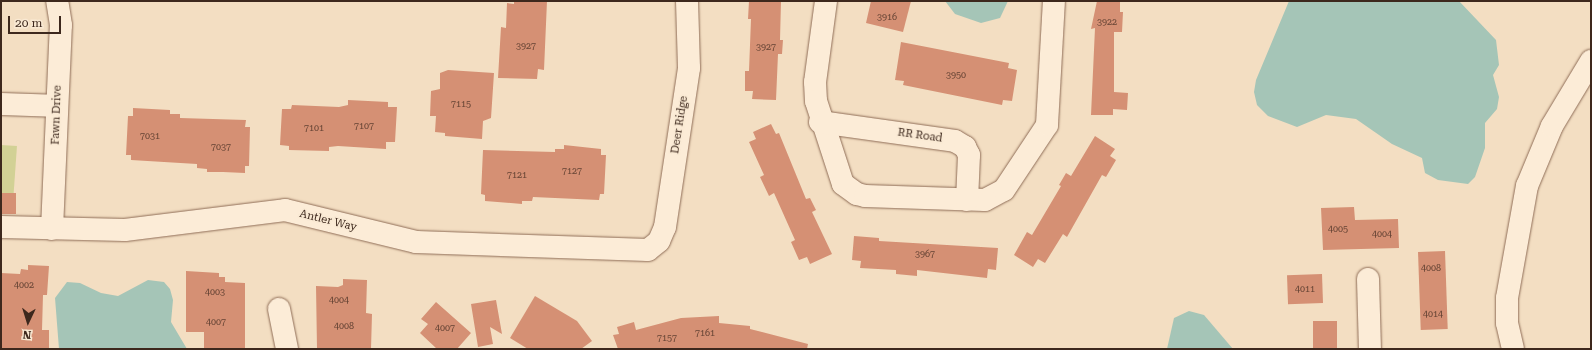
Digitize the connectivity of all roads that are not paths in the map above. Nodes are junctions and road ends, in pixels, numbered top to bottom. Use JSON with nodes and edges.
{"nodes":[{"id":1,"x":57,"y":1,"type":"edge"},
{"id":2,"x":687,"y":1,"type":"edge"},
{"id":3,"x":826,"y":1,"type":"edge"},
{"id":4,"x":1054,"y":1,"type":"edge"},
{"id":5,"x":1591,"y":61,"type":"edge"},
{"id":6,"x":1,"y":104,"type":"edge"},
{"id":7,"x":57,"y":106,"type":"junction"},
{"id":8,"x":820,"y":122,"type":"junction"},
{"id":9,"x":967,"y":200,"type":"junction"},
{"id":10,"x":1,"y":227,"type":"edge"},
{"id":11,"x":52,"y":228,"type":"junction"},
{"id":12,"x":654,"y":245,"type":"joint"},
{"id":13,"x":1368,"y":280,"type":"dead end"},
{"id":14,"x":279,"y":309,"type":"dead end"},
{"id":15,"x":287,"y":349,"type":"edge"},
{"id":16,"x":1370,"y":349,"type":"edge"},
{"id":17,"x":1513,"y":349,"type":"edge"}],
"edges":[{"from":1,"to":7,"type":"street","name":"Fawn Drive"},
{"from":2,"to":12,"type":"street","name":"Deer Ridge"},
{"from":3,"to":8,"type":"street"},
{"from":4,"to":9,"type":"street"},
{"from":5,"to":17,"type":"street"},
{"from":6,"to":7,"type":"street"},
{"from":7,"to":11,"type":"street","name":"Fawn Drive"},
{"from":8,"to":9,"type":"street"},
{"from":8,"to":9,"type":"street","name":"RR Road"},
{"from":10,"to":11,"type":"street","name":"Antler Way"},
{"from":11,"to":12,"type":"street","name":"Antler Way"},
{"from":13,"to":16,"type":"street"},
{"from":14,"to":15,"type":"street"}]}
